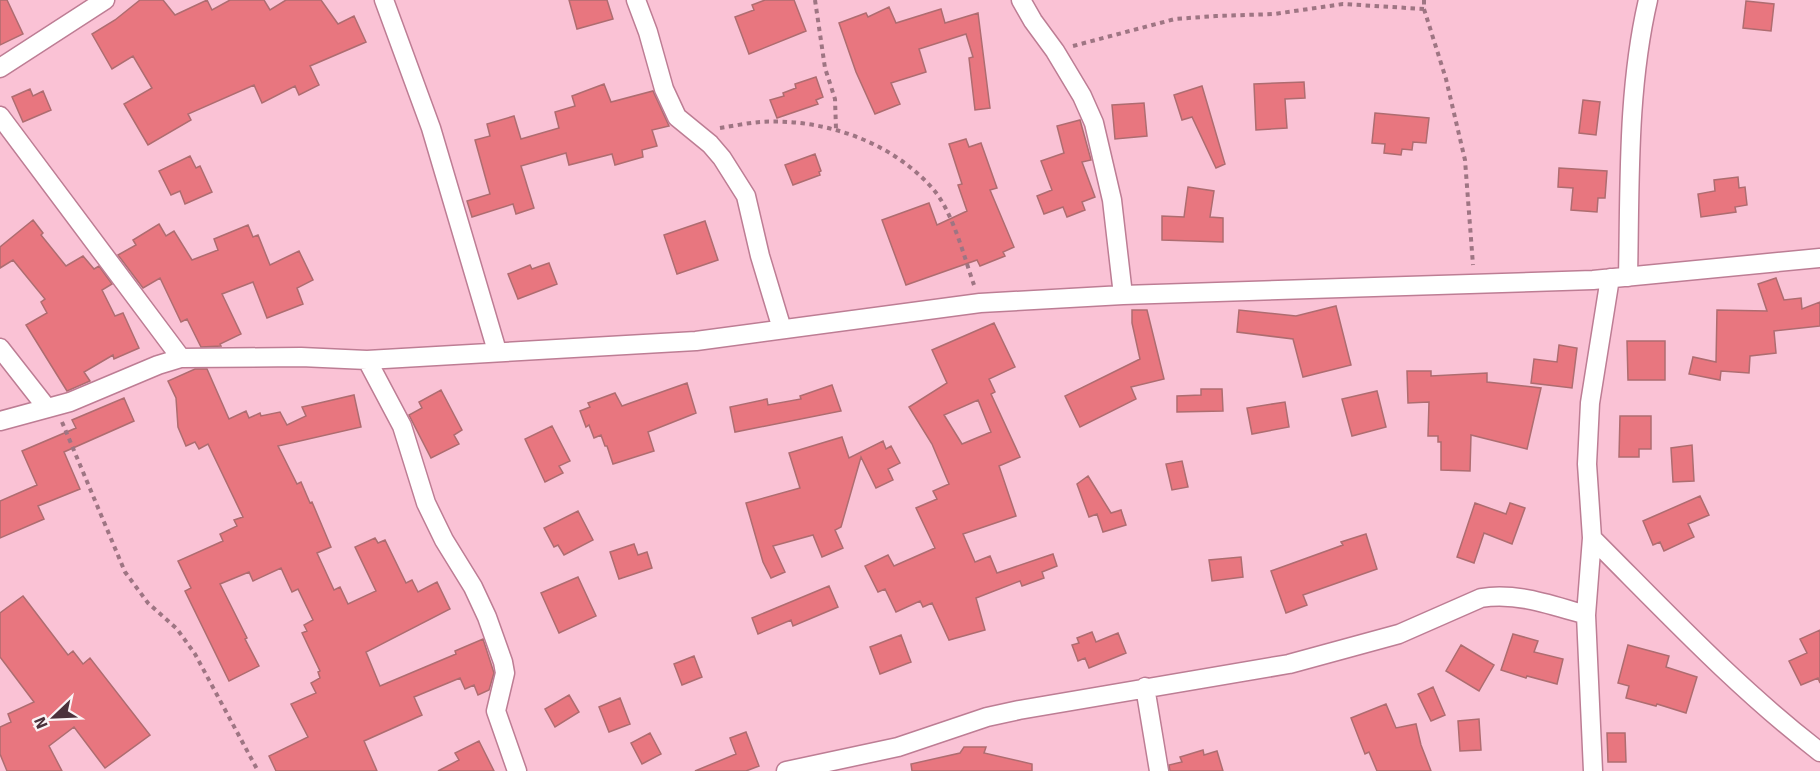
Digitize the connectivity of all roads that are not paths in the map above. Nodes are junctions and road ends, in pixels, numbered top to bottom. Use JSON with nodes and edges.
{"nodes":[{"id":1,"x":105,"y":0,"type":"edge"},
{"id":2,"x":384,"y":0,"type":"edge"},
{"id":3,"x":636,"y":0,"type":"edge"},
{"id":4,"x":1021,"y":0,"type":"edge"},
{"id":5,"x":1648,"y":0,"type":"edge"},
{"id":6,"x":0,"y":68,"type":"edge"},
{"id":7,"x":0,"y":116,"type":"edge"},
{"id":8,"x":1820,"y":258,"type":"edge"},
{"id":9,"x":1619,"y":278,"type":"junction"},
{"id":10,"x":1123,"y":295,"type":"junction"},
{"id":11,"x":782,"y":329,"type":"junction"},
{"id":12,"x":0,"y":348,"type":"edge"},
{"id":13,"x":498,"y":351,"type":"junction"},
{"id":14,"x":181,"y":358,"type":"junction"},
{"id":15,"x":367,"y":360,"type":"junction"},
{"id":16,"x":52,"y":407,"type":"junction"},
{"id":17,"x":0,"y":421,"type":"edge"},
{"id":18,"x":1592,"y":538,"type":"junction"},
{"id":19,"x":1586,"y":615,"type":"junction"},
{"id":20,"x":1145,"y":687,"type":"junction"},
{"id":21,"x":1820,"y":752,"type":"edge"},
{"id":22,"x":517,"y":771,"type":"edge"},
{"id":23,"x":786,"y":771,"type":"edge"},
{"id":24,"x":1159,"y":771,"type":"edge"},
{"id":25,"x":1593,"y":771,"type":"edge"}],
"edges":[{"from":1,"to":6,"type":"street"},
{"from":2,"to":13,"type":"street"},
{"from":3,"to":11,"type":"street"},
{"from":4,"to":10,"type":"street"},
{"from":5,"to":9,"type":"street"},
{"from":7,"to":14,"type":"street"},
{"from":8,"to":9,"type":"street"},
{"from":9,"to":10,"type":"street"},
{"from":9,"to":18,"type":"street"},
{"from":10,"to":11,"type":"street"},
{"from":11,"to":13,"type":"street"},
{"from":12,"to":16,"type":"street"},
{"from":13,"to":15,"type":"street"},
{"from":14,"to":15,"type":"street"},
{"from":14,"to":16,"type":"street"},
{"from":15,"to":22,"type":"street"},
{"from":16,"to":17,"type":"street"},
{"from":18,"to":19,"type":"street"},
{"from":18,"to":21,"type":"street"},
{"from":19,"to":20,"type":"street"},
{"from":19,"to":25,"type":"street"},
{"from":20,"to":23,"type":"street"},
{"from":20,"to":24,"type":"street"}]}
